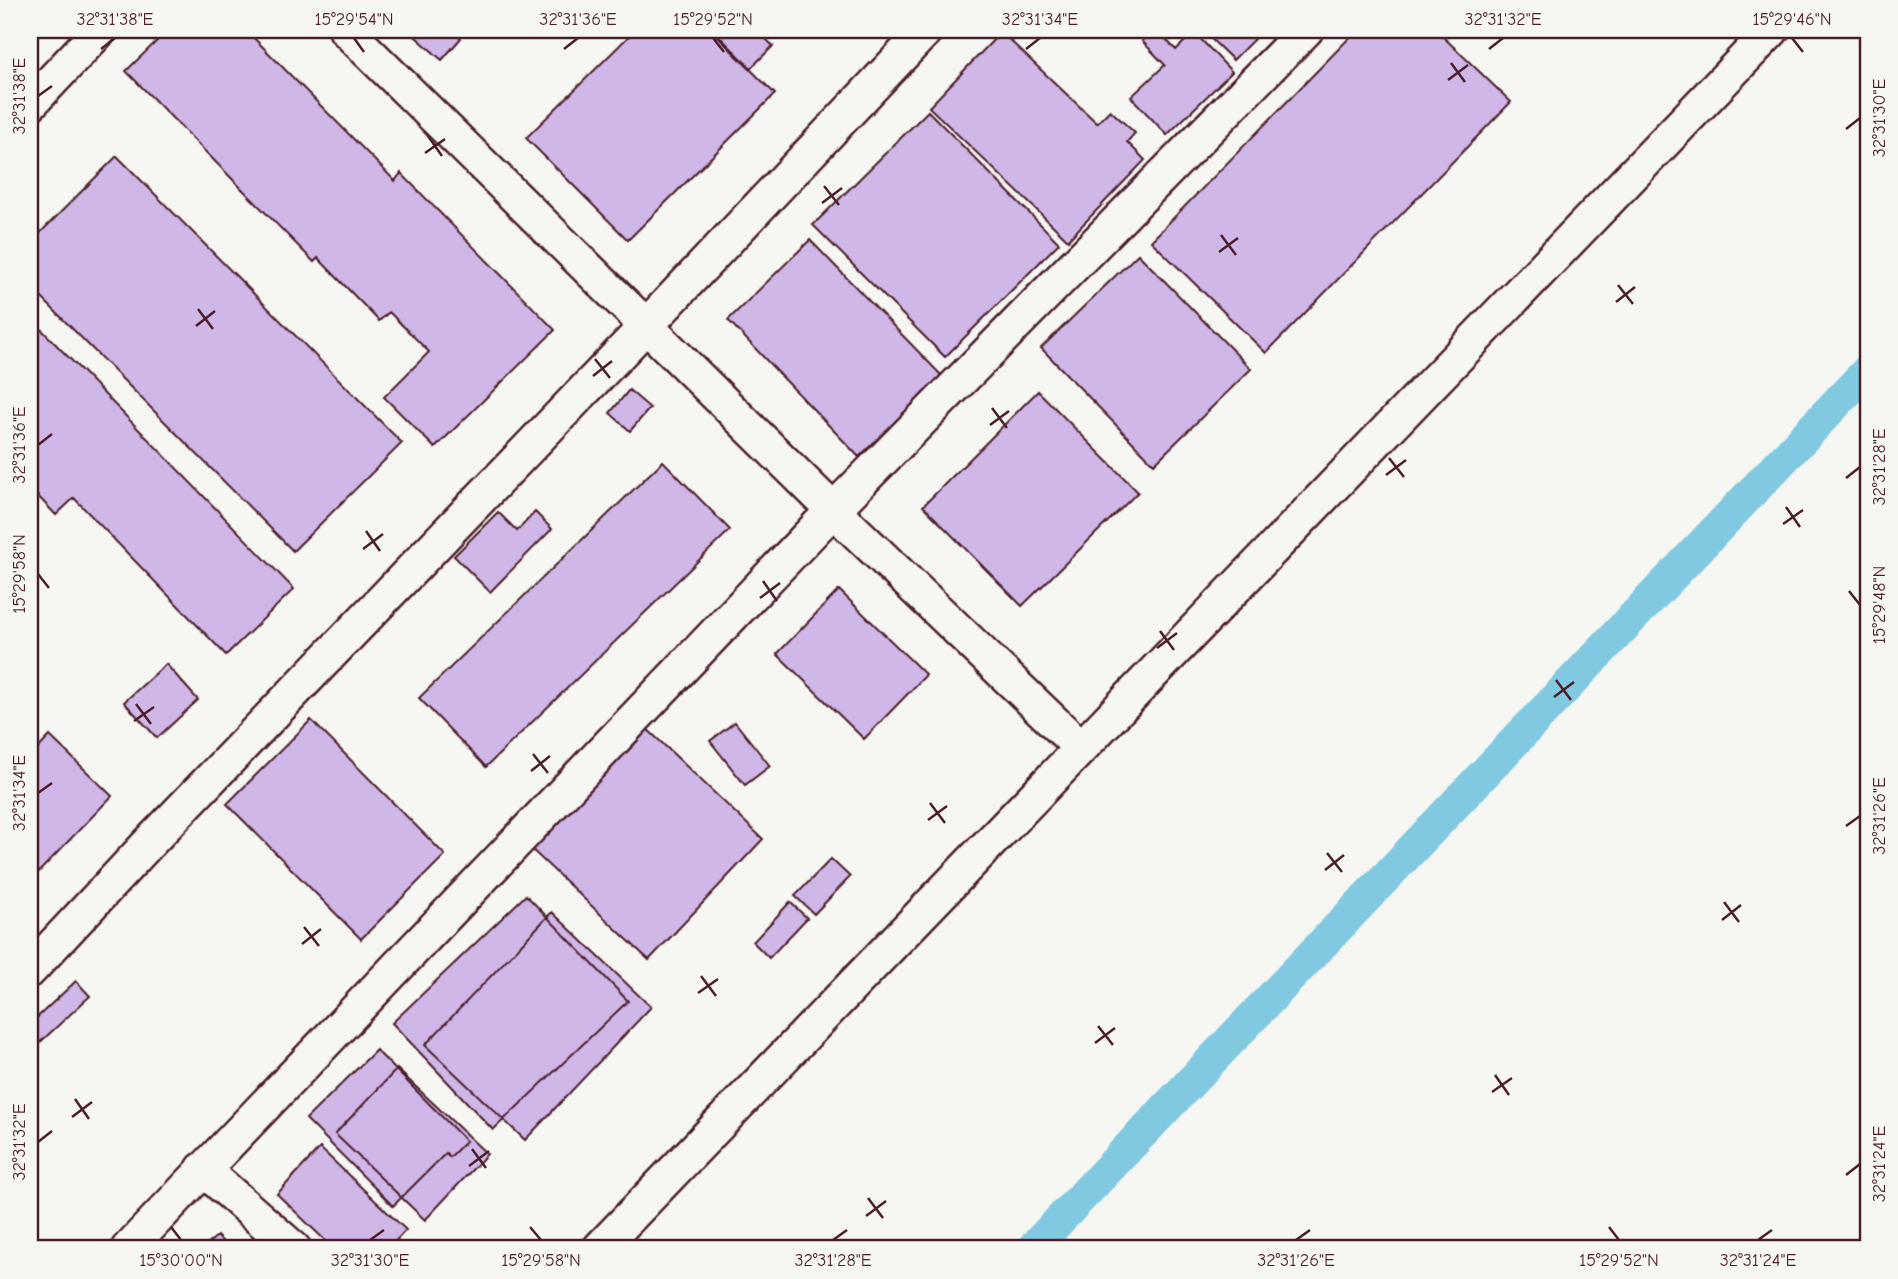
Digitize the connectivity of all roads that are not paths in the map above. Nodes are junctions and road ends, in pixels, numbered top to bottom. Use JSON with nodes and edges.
{"nodes":[{"id":1,"x":100,"y":30,"type":"edge"},
{"id":2,"x":346,"y":30,"type":"edge"},
{"id":3,"x":926,"y":30,"type":"edge"},
{"id":4,"x":1306,"y":30,"type":"edge"},
{"id":5,"x":1772,"y":30,"type":"edge"},
{"id":6,"x":30,"y":104,"type":"edge"},
{"id":7,"x":647,"y":325,"type":"junction"},
{"id":8,"x":833,"y":510,"type":"junction"},
{"id":9,"x":1081,"y":748,"type":"junction"},
{"id":10,"x":30,"y":970,"type":"edge"},
{"id":11,"x":203,"y":1169,"type":"junction"},
{"id":12,"x":128,"y":1249,"type":"edge"},
{"id":13,"x":294,"y":1249,"type":"edge"},
{"id":14,"x":598,"y":1249,"type":"edge"}],
"edges":[{"from":1,"to":6,"type":"street"},
{"from":2,"to":7,"type":"street"},
{"from":3,"to":7,"type":"street"},
{"from":4,"to":8,"type":"street"},
{"from":5,"to":9,"type":"street"},
{"from":7,"to":8,"type":"street"},
{"from":7,"to":10,"type":"street"},
{"from":8,"to":9,"type":"street"},
{"from":8,"to":11,"type":"street"},
{"from":9,"to":14,"type":"street"},
{"from":11,"to":12,"type":"street"},
{"from":11,"to":13,"type":"street"}]}
